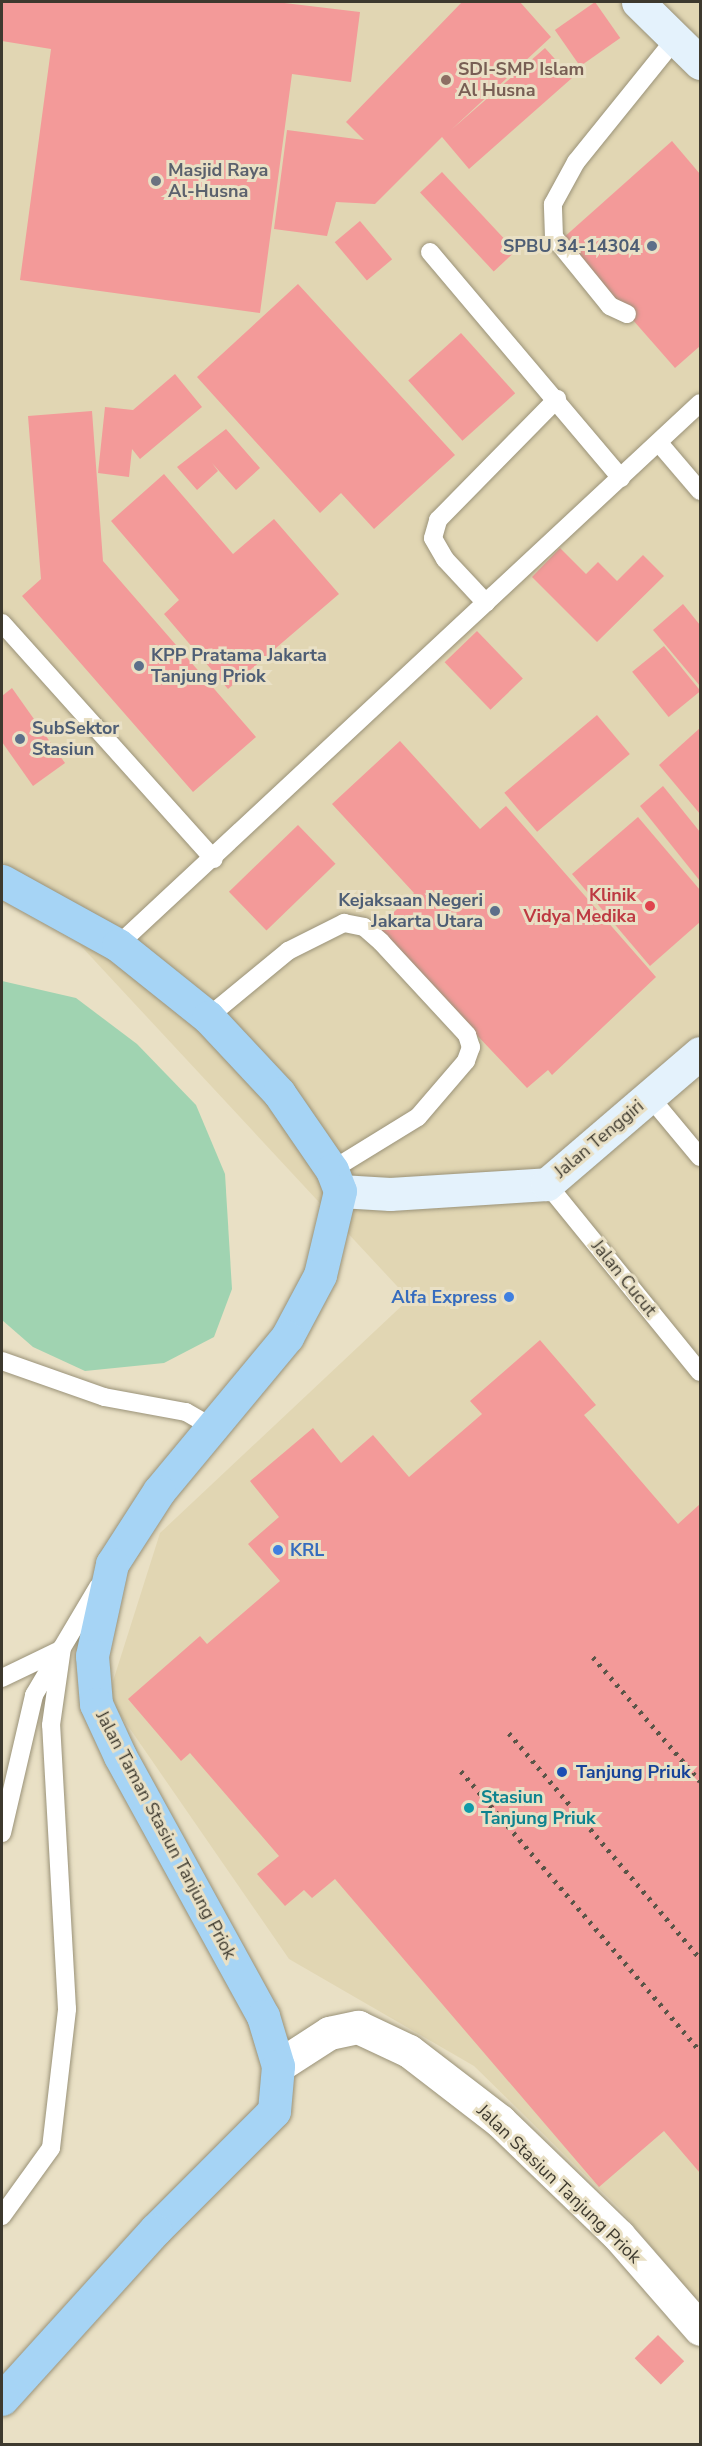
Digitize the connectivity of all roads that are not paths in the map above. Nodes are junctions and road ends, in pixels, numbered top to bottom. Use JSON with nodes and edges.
{"nodes":[{"id":1,"x":638,"y":2,"type":"edge"},
{"id":2,"x":676,"y":38,"type":"junction"},
{"id":3,"x":700,"y":63,"type":"edge"},
{"id":4,"x":430,"y":252,"type":"dead end"},
{"id":5,"x":627,"y":315,"type":"dead end"},
{"id":6,"x":557,"y":399,"type":"junction"},
{"id":7,"x":700,"y":403,"type":"edge"},
{"id":8,"x":659,"y":443,"type":"junction"},
{"id":9,"x":621,"y":478,"type":"junction"},
{"id":10,"x":700,"y":491,"type":"edge"},
{"id":11,"x":486,"y":603,"type":"junction"},
{"id":12,"x":2,"y":623,"type":"edge"},
{"id":13,"x":214,"y":859,"type":"junction"},
{"id":14,"x":2,"y":881,"type":"edge"},
{"id":15,"x":118,"y":945,"type":"junction"},
{"id":16,"x":208,"y":1017,"type":"junction"},
{"id":17,"x":700,"y":1053,"type":"edge"},
{"id":18,"x":650,"y":1096,"type":"junction"},
{"id":19,"x":700,"y":1157,"type":"edge"},
{"id":20,"x":336,"y":1180,"type":"junction"},
{"id":21,"x":547,"y":1184,"type":"junction"},
{"id":22,"x":2,"y":1361,"type":"edge"},
{"id":23,"x":700,"y":1372,"type":"edge"},
{"id":24,"x":214,"y":1428,"type":"junction"},
{"id":25,"x":112,"y":1564,"type":"junction"},
{"id":26,"x":62,"y":1648,"type":"junction"},
{"id":27,"x":2,"y":1678,"type":"edge"},
{"id":28,"x":2,"y":1833,"type":"edge"},
{"id":29,"x":278,"y":2066,"type":"junction"},
{"id":30,"x":2,"y":2216,"type":"edge"},
{"id":31,"x":700,"y":2329,"type":"edge"},
{"id":32,"x":2,"y":2399,"type":"edge"}],
"edges":[{"from":1,"to":2,"type":"street"},
{"from":2,"to":3,"type":"street"},
{"from":2,"to":5,"type":"lane"},
{"from":4,"to":6,"type":"lane"},
{"from":6,"to":9,"type":"lane"},
{"from":6,"to":11,"type":"lane"},
{"from":7,"to":8,"type":"lane"},
{"from":8,"to":9,"type":"lane"},
{"from":8,"to":10,"type":"lane"},
{"from":9,"to":11,"type":"lane"},
{"from":11,"to":13,"type":"lane"},
{"from":12,"to":13,"type":"lane"},
{"from":13,"to":15,"type":"lane"},
{"from":14,"to":15,"type":"highway"},
{"from":15,"to":16,"type":"highway"},
{"from":16,"to":20,"type":"highway"},
{"from":16,"to":20,"type":"lane"},
{"from":17,"to":18,"type":"street","name":"Jalan Tenggiri"},
{"from":18,"to":19,"type":"lane"},
{"from":18,"to":21,"type":"street","name":"Jalan Tenggiri"},
{"from":20,"to":21,"type":"street","name":"Jalan Tenggiri"},
{"from":20,"to":24,"type":"highway","name":"Jalan Taman Stasiun Tanjung Priok"},
{"from":21,"to":23,"type":"lane","name":"Jalan Cucut"},
{"from":22,"to":24,"type":"lane"},
{"from":24,"to":25,"type":"highway","name":"Jalan Taman Stasiun Tanjung Priok"},
{"from":25,"to":26,"type":"lane"},
{"from":25,"to":29,"type":"highway","name":"Jalan Taman Stasiun Tanjung Priok"},
{"from":26,"to":27,"type":"lane"},
{"from":26,"to":28,"type":"lane"},
{"from":26,"to":30,"type":"lane"},
{"from":29,"to":31,"type":"street","name":"Jalan Stasiun Tanjung Priok"},
{"from":29,"to":32,"type":"highway","name":"Jalan Taman Stasiun Tanjung Priok"}]}
